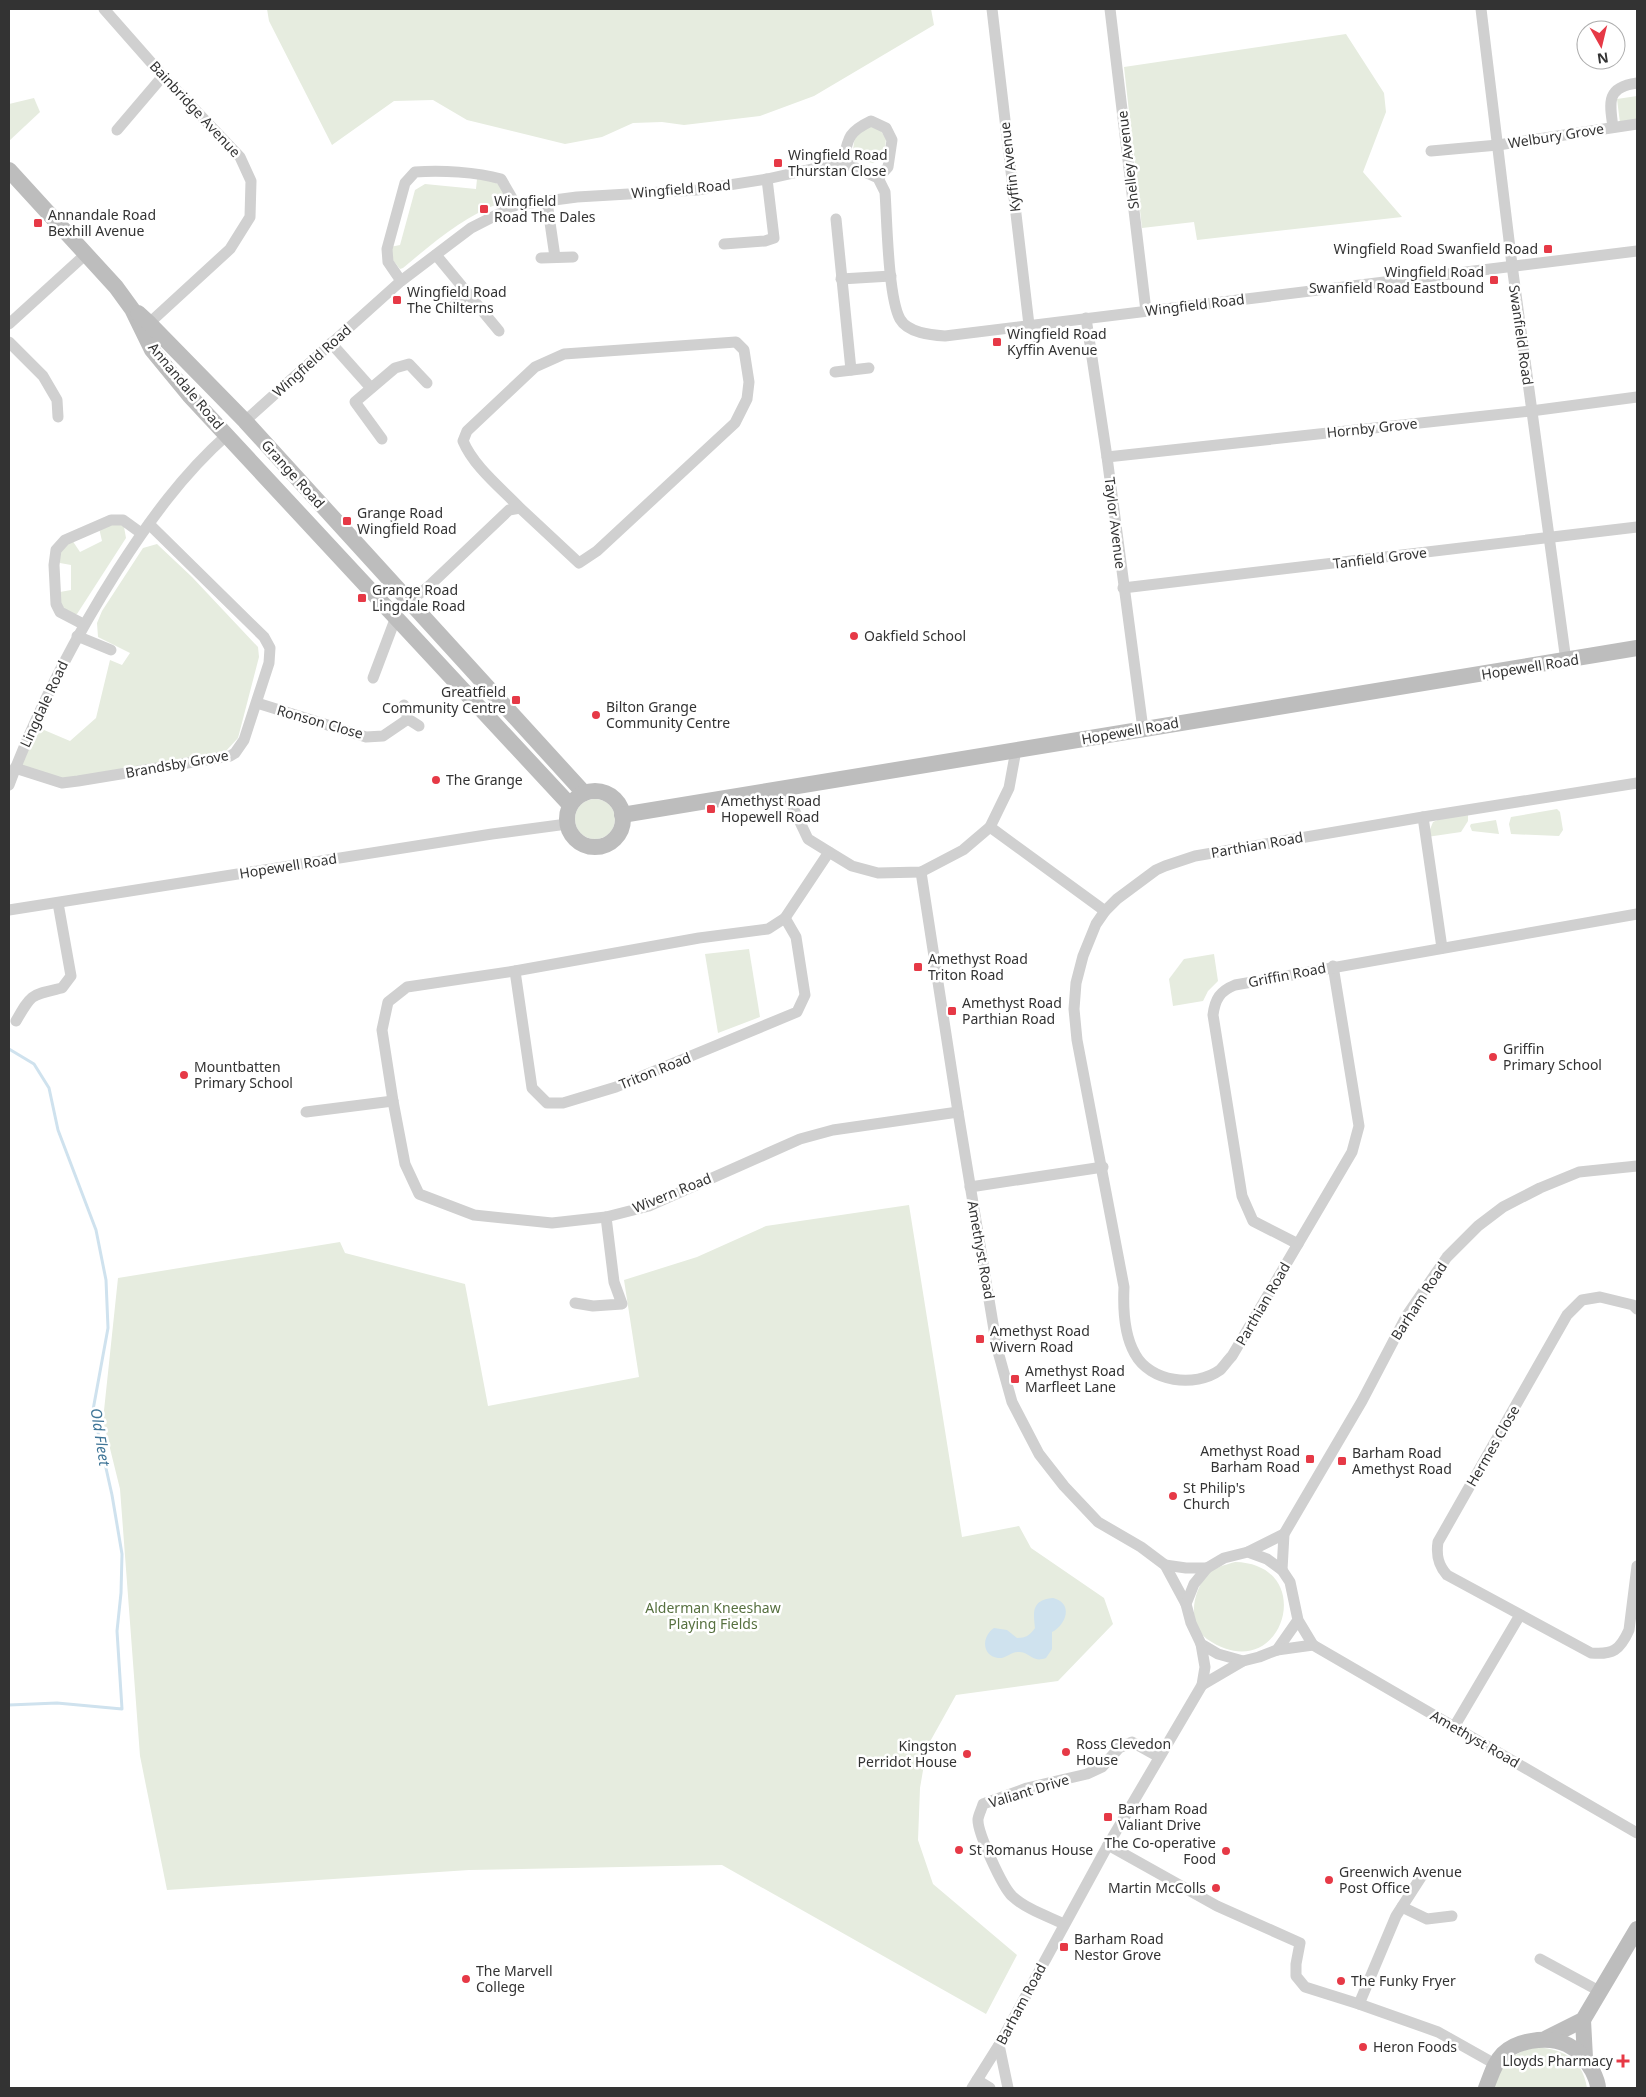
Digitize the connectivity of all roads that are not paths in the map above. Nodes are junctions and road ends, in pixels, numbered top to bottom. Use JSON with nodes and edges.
{"nodes":[{"id":1,"x":992,"y":9,"type":"edge"},
{"id":2,"x":1110,"y":9,"type":"edge"},
{"id":3,"x":1481,"y":9,"type":"edge"},
{"id":4,"x":110,"y":11,"type":"edge"},
{"id":5,"x":163,"y":76,"type":"junction"},
{"id":6,"x":1637,"y":83,"type":"edge"},
{"id":7,"x":1637,"y":124,"type":"edge"},
{"id":8,"x":1613,"y":127,"type":"junction"},
{"id":9,"x":117,"y":130,"type":"dead end"},
{"id":10,"x":1498,"y":145,"type":"junction"},
{"id":11,"x":1431,"y":151,"type":"dead end"},
{"id":12,"x":843,"y":162,"type":"junction"},
{"id":13,"x":9,"y":170,"type":"edge"},
{"id":14,"x":878,"y":178,"type":"junction"},
{"id":15,"x":767,"y":180,"type":"junction"},
{"id":16,"x":547,"y":202,"type":"junction"},
{"id":17,"x":516,"y":205,"type":"junction"},
{"id":18,"x":836,"y":219,"type":"dead end"},
{"id":19,"x":724,"y":244,"type":"dead end"},
{"id":20,"x":1637,"y":251,"type":"edge"},
{"id":21,"x":86,"y":254,"type":"junction"},
{"id":22,"x":436,"y":256,"type":"junction"},
{"id":23,"x":555,"y":257,"type":"junction"},
{"id":24,"x":573,"y":257,"type":"dead end"},
{"id":25,"x":541,"y":258,"type":"dead end"},
{"id":26,"x":1512,"y":265,"type":"junction"},
{"id":27,"x":891,"y":276,"type":"junction"},
{"id":28,"x":841,"y":279,"type":"junction"},
{"id":29,"x":401,"y":281,"type":"junction"},
{"id":30,"x":467,"y":293,"type":"junction"},
{"id":31,"x":454,"y":306,"type":"dead end"},
{"id":32,"x":1146,"y":311,"type":"junction"},
{"id":33,"x":1086,"y":318,"type":"junction"},
{"id":34,"x":9,"y":324,"type":"edge"},
{"id":35,"x":1029,"y":325,"type":"junction"},
{"id":36,"x":146,"y":326,"type":"junction"},
{"id":37,"x":499,"y":331,"type":"dead end"},
{"id":38,"x":9,"y":342,"type":"edge"},
{"id":39,"x":331,"y":343,"type":"junction"},
{"id":40,"x":869,"y":368,"type":"dead end"},
{"id":41,"x":851,"y":370,"type":"junction"},
{"id":42,"x":835,"y":372,"type":"dead end"},
{"id":43,"x":427,"y":383,"type":"dead end"},
{"id":44,"x":371,"y":388,"type":"junction"},
{"id":45,"x":1637,"y":397,"type":"edge"},
{"id":46,"x":1532,"y":411,"type":"junction"},
{"id":47,"x":58,"y":417,"type":"dead end"},
{"id":48,"x":245,"y":420,"type":"junction"},
{"id":49,"x":227,"y":435,"type":"junction"},
{"id":50,"x":382,"y":439,"type":"dead end"},
{"id":51,"x":1107,"y":457,"type":"junction"},
{"id":52,"x":520,"y":508,"type":"junction"},
{"id":53,"x":149,"y":524,"type":"junction"},
{"id":54,"x":1637,"y":527,"type":"edge"},
{"id":55,"x":141,"y":534,"type":"junction"},
{"id":56,"x":1548,"y":538,"type":"junction"},
{"id":57,"x":1123,"y":588,"type":"junction"},
{"id":58,"x":409,"y":602,"type":"junction"},
{"id":59,"x":396,"y":617,"type":"junction"},
{"id":60,"x":83,"y":624,"type":"junction"},
{"id":61,"x":77,"y":636,"type":"junction"},
{"id":62,"x":1637,"y":648,"type":"edge"},
{"id":63,"x":111,"y":650,"type":"dead end"},
{"id":64,"x":1566,"y":661,"type":"junction"},
{"id":65,"x":373,"y":678,"type":"dead end"},
{"id":66,"x":257,"y":703,"type":"junction"},
{"id":67,"x":404,"y":705,"type":"dead end"},
{"id":68,"x":408,"y":719,"type":"junction"},
{"id":69,"x":419,"y":726,"type":"dead end"},
{"id":70,"x":1143,"y":729,"type":"junction"},
{"id":71,"x":1016,"y":750,"type":"junction"},
{"id":72,"x":15,"y":768,"type":"junction"},
{"id":73,"x":1637,"y":783,"type":"edge"},
{"id":74,"x":9,"y":785,"type":"edge"},
{"id":75,"x":787,"y":787,"type":"junction"},
{"id":76,"x":584,"y":793,"type":"junction"},
{"id":77,"x":570,"y":805,"type":"junction"},
{"id":78,"x":622,"y":815,"type":"junction"},
{"id":79,"x":1424,"y":816,"type":"junction"},
{"id":80,"x":567,"y":824,"type":"junction"},
{"id":81,"x":990,"y":826,"type":"junction"},
{"id":82,"x":829,"y":852,"type":"junction"},
{"id":83,"x":921,"y":872,"type":"junction"},
{"id":84,"x":58,"y":903,"type":"junction"},
{"id":85,"x":9,"y":910,"type":"edge"},
{"id":86,"x":1105,"y":911,"type":"junction"},
{"id":87,"x":1637,"y":914,"type":"edge"},
{"id":88,"x":785,"y":918,"type":"junction"},
{"id":89,"x":1442,"y":948,"type":"junction"},
{"id":90,"x":1333,"y":966,"type":"junction"},
{"id":91,"x":515,"y":971,"type":"junction"},
{"id":92,"x":16,"y":1021,"type":"dead end"},
{"id":93,"x":392,"y":1101,"type":"junction"},
{"id":94,"x":306,"y":1112,"type":"dead end"},
{"id":95,"x":958,"y":1112,"type":"junction"},
{"id":96,"x":1637,"y":1166,"type":"edge"},
{"id":97,"x":1103,"y":1167,"type":"junction"},
{"id":98,"x":970,"y":1187,"type":"junction"},
{"id":99,"x":606,"y":1217,"type":"junction"},
{"id":100,"x":1298,"y":1244,"type":"junction"},
{"id":101,"x":575,"y":1303,"type":"dead end"},
{"id":102,"x":1637,"y":1308,"type":"edge"},
{"id":103,"x":1284,"y":1534,"type":"junction"},
{"id":104,"x":1248,"y":1552,"type":"junction"},
{"id":105,"x":1165,"y":1565,"type":"junction"},
{"id":106,"x":1637,"y":1566,"type":"edge"},
{"id":107,"x":1207,"y":1568,"type":"junction"},
{"id":108,"x":1282,"y":1570,"type":"junction"},
{"id":109,"x":1186,"y":1604,"type":"junction"},
{"id":110,"x":1520,"y":1615,"type":"junction"},
{"id":111,"x":1298,"y":1620,"type":"junction"},
{"id":112,"x":1201,"y":1644,"type":"junction"},
{"id":113,"x":1313,"y":1645,"type":"junction"},
{"id":114,"x":1277,"y":1650,"type":"junction"},
{"id":115,"x":1243,"y":1661,"type":"junction"},
{"id":116,"x":1202,"y":1685,"type":"junction"},
{"id":117,"x":1454,"y":1727,"type":"junction"},
{"id":118,"x":1159,"y":1757,"type":"junction"},
{"id":119,"x":1637,"y":1833,"type":"edge"},
{"id":120,"x":1108,"y":1845,"type":"junction"},
{"id":121,"x":1422,"y":1874,"type":"dead end"},
{"id":122,"x":1402,"y":1907,"type":"junction"},
{"id":123,"x":1452,"y":1916,"type":"dead end"},
{"id":124,"x":1064,"y":1924,"type":"junction"},
{"id":125,"x":1637,"y":1929,"type":"edge"},
{"id":126,"x":1540,"y":1959,"type":"dead end"},
{"id":127,"x":1601,"y":1992,"type":"junction"},
{"id":128,"x":1359,"y":2004,"type":"junction"},
{"id":129,"x":1584,"y":2020,"type":"junction"},
{"id":130,"x":1547,"y":2038,"type":"junction"},
{"id":131,"x":999,"y":2045,"type":"junction"},
{"id":132,"x":1585,"y":2058,"type":"junction"},
{"id":133,"x":1494,"y":2064,"type":"junction"},
{"id":134,"x":974,"y":2084,"type":"edge"},
{"id":135,"x":990,"y":2088,"type":"edge"},
{"id":136,"x":1008,"y":2088,"type":"edge"},
{"id":137,"x":1486,"y":2088,"type":"edge"},
{"id":138,"x":1599,"y":2088,"type":"edge"}],
"edges":[{"from":1,"to":35,"type":"street","name":"Kyffin Avenue"},
{"from":2,"to":32,"type":"street","name":"Shelley Avenue"},
{"from":3,"to":10,"type":"street","name":"Swanfield Road"},
{"from":4,"to":5,"type":"street","name":"Bainbridge Avenue"},
{"from":5,"to":9,"type":"street"},
{"from":5,"to":36,"type":"street","name":"Bainbridge Avenue"},
{"from":6,"to":8,"type":"street","name":"Welbury Grove"},
{"from":7,"to":8,"type":"street","name":"Welbury Grove"},
{"from":8,"to":10,"type":"street","name":"Welbury Grove"},
{"from":10,"to":11,"type":"street","name":"Welbury Grove"},
{"from":10,"to":26,"type":"street","name":"Swanfield Road"},
{"from":12,"to":14,"type":"street"},
{"from":12,"to":14,"type":"street"},
{"from":12,"to":15,"type":"street","name":"Wingfield Road"},
{"from":13,"to":21,"type":"street","name":"Annandale Road"},
{"from":14,"to":27,"type":"street","name":"Wingfield Road"},
{"from":15,"to":16,"type":"street","name":"Wingfield Road"},
{"from":15,"to":19,"type":"street"},
{"from":16,"to":17,"type":"street","name":"Wingfield Road"},
{"from":16,"to":23,"type":"street"},
{"from":17,"to":22,"type":"street","name":"Wingfield Road"},
{"from":17,"to":29,"type":"street"},
{"from":18,"to":28,"type":"street"},
{"from":20,"to":26,"type":"street","name":"Wingfield Road"},
{"from":21,"to":34,"type":"street"},
{"from":21,"to":36,"type":"street","name":"Annandale Road"},
{"from":22,"to":29,"type":"street","name":"Wingfield Road"},
{"from":22,"to":30,"type":"street"},
{"from":23,"to":24,"type":"street"},
{"from":23,"to":25,"type":"street"},
{"from":26,"to":32,"type":"street","name":"Wingfield Road"},
{"from":26,"to":46,"type":"street","name":"Swanfield Road"},
{"from":27,"to":28,"type":"street"},
{"from":27,"to":35,"type":"street","name":"Wingfield Road"},
{"from":28,"to":41,"type":"street"},
{"from":29,"to":39,"type":"street","name":"Wingfield Road"},
{"from":30,"to":31,"type":"street"},
{"from":30,"to":37,"type":"street"},
{"from":32,"to":33,"type":"street","name":"Wingfield Road"},
{"from":33,"to":35,"type":"street","name":"Wingfield Road"},
{"from":33,"to":51,"type":"street","name":"Taylor Avenue"},
{"from":36,"to":48,"type":"street","name":"Annandale Road"},
{"from":36,"to":49,"type":"street","name":"Annandale Road"},
{"from":38,"to":47,"type":"street"},
{"from":39,"to":44,"type":"street"},
{"from":39,"to":48,"type":"street","name":"Wingfield Road"},
{"from":40,"to":41,"type":"street"},
{"from":41,"to":42,"type":"street"},
{"from":43,"to":44,"type":"street"},
{"from":44,"to":50,"type":"street"},
{"from":45,"to":46,"type":"street","name":"Hornby Grove"},
{"from":46,"to":51,"type":"street","name":"Hornby Grove"},
{"from":46,"to":56,"type":"street","name":"Swanfield Road"},
{"from":48,"to":58,"type":"street","name":"Grange Road"},
{"from":49,"to":53,"type":"street","name":"Lingdale Road"},
{"from":49,"to":59,"type":"street","name":"Grange Road"},
{"from":51,"to":57,"type":"street","name":"Taylor Avenue"},
{"from":52,"to":52,"type":"street"},
{"from":52,"to":58,"type":"street"},
{"from":53,"to":55,"type":"street","name":"Lingdale Road"},
{"from":53,"to":66,"type":"street","name":"Brandsby Grove"},
{"from":54,"to":56,"type":"street","name":"Tanfield Grove"},
{"from":55,"to":60,"type":"street","name":"Lingdale Road"},
{"from":55,"to":60,"type":"street"},
{"from":56,"to":57,"type":"street","name":"Tanfield Grove"},
{"from":56,"to":64,"type":"street","name":"Swanfield Road"},
{"from":57,"to":70,"type":"street","name":"Taylor Avenue"},
{"from":58,"to":59,"type":"street"},
{"from":58,"to":76,"type":"street","name":"Grange Road"},
{"from":59,"to":65,"type":"street"},
{"from":59,"to":77,"type":"street","name":"Grange Road"},
{"from":60,"to":61,"type":"street","name":"Lingdale Road"},
{"from":61,"to":63,"type":"street"},
{"from":61,"to":72,"type":"street","name":"Lingdale Road"},
{"from":62,"to":64,"type":"street","name":"Hopewell Road"},
{"from":64,"to":70,"type":"street","name":"Hopewell Road"},
{"from":66,"to":68,"type":"street","name":"Ronson Close"},
{"from":66,"to":72,"type":"street","name":"Brandsby Grove"},
{"from":67,"to":68,"type":"street"},
{"from":68,"to":69,"type":"street"},
{"from":70,"to":71,"type":"street","name":"Hopewell Road"},
{"from":71,"to":75,"type":"street","name":"Hopewell Road"},
{"from":71,"to":81,"type":"street"},
{"from":72,"to":74,"type":"street","name":"Lingdale Road"},
{"from":73,"to":79,"type":"street","name":"Parthian Road"},
{"from":75,"to":78,"type":"street","name":"Hopewell Road"},
{"from":75,"to":82,"type":"street"},
{"from":76,"to":77,"type":"street"},
{"from":76,"to":78,"type":"street"},
{"from":77,"to":80,"type":"street"},
{"from":78,"to":80,"type":"street"},
{"from":79,"to":86,"type":"street","name":"Parthian Road"},
{"from":79,"to":89,"type":"street"},
{"from":80,"to":84,"type":"street","name":"Hopewell Road"},
{"from":81,"to":83,"type":"street"},
{"from":81,"to":86,"type":"street"},
{"from":82,"to":83,"type":"street"},
{"from":82,"to":88,"type":"street","name":"Wivern Road"},
{"from":83,"to":95,"type":"street","name":"Amethyst Road"},
{"from":84,"to":85,"type":"street","name":"Hopewell Road"},
{"from":84,"to":92,"type":"street"},
{"from":86,"to":97,"type":"street","name":"Parthian Road"},
{"from":87,"to":89,"type":"street","name":"Griffin Road"},
{"from":88,"to":91,"type":"street","name":"Wivern Road"},
{"from":88,"to":91,"type":"street","name":"Triton Road"},
{"from":89,"to":90,"type":"street","name":"Griffin Road"},
{"from":90,"to":100,"type":"street","name":"Parthian Road"},
{"from":90,"to":100,"type":"street","name":"Griffin Road"},
{"from":91,"to":93,"type":"street","name":"Wivern Road"},
{"from":93,"to":94,"type":"street"},
{"from":93,"to":99,"type":"street","name":"Wivern Road"},
{"from":95,"to":98,"type":"street","name":"Amethyst Road"},
{"from":95,"to":99,"type":"street","name":"Wivern Road"},
{"from":96,"to":103,"type":"street","name":"Barham Road"},
{"from":97,"to":98,"type":"street"},
{"from":97,"to":100,"type":"street","name":"Parthian Road"},
{"from":98,"to":105,"type":"street","name":"Amethyst Road"},
{"from":99,"to":101,"type":"street"},
{"from":102,"to":110,"type":"street","name":"Hermes Close"},
{"from":103,"to":104,"type":"street"},
{"from":103,"to":108,"type":"street","name":"Barham Road"},
{"from":104,"to":107,"type":"street"},
{"from":104,"to":108,"type":"street"},
{"from":105,"to":107,"type":"street","name":"Amethyst Road"},
{"from":105,"to":109,"type":"street","name":"Amethyst Road"},
{"from":106,"to":110,"type":"street","name":"Hermes Close"},
{"from":107,"to":109,"type":"street"},
{"from":108,"to":111,"type":"street"},
{"from":109,"to":112,"type":"street"},
{"from":110,"to":117,"type":"street"},
{"from":111,"to":113,"type":"street","name":"Amethyst Road"},
{"from":111,"to":114,"type":"street"},
{"from":112,"to":115,"type":"street"},
{"from":112,"to":116,"type":"street","name":"Barham Road"},
{"from":113,"to":114,"type":"street"},
{"from":113,"to":117,"type":"street","name":"Amethyst Road"},
{"from":114,"to":115,"type":"street"},
{"from":115,"to":116,"type":"street","name":"Barham Road"},
{"from":116,"to":118,"type":"street","name":"Barham Road"},
{"from":117,"to":119,"type":"street","name":"Amethyst Road"},
{"from":118,"to":120,"type":"street","name":"Barham Road"},
{"from":118,"to":124,"type":"street","name":"Valiant Drive"},
{"from":120,"to":124,"type":"street","name":"Barham Road"},
{"from":120,"to":128,"type":"street"},
{"from":121,"to":122,"type":"street"},
{"from":122,"to":123,"type":"street"},
{"from":122,"to":128,"type":"street"},
{"from":124,"to":131,"type":"street","name":"Barham Road"},
{"from":125,"to":127,"type":"street"},
{"from":126,"to":127,"type":"street"},
{"from":127,"to":129,"type":"street"},
{"from":128,"to":133,"type":"street"},
{"from":129,"to":130,"type":"street"},
{"from":129,"to":132,"type":"street"},
{"from":130,"to":132,"type":"street"},
{"from":130,"to":133,"type":"street"},
{"from":131,"to":134,"type":"street","name":"Barham Road"},
{"from":131,"to":136,"type":"street"},
{"from":132,"to":138,"type":"street"},
{"from":133,"to":137,"type":"street"},
{"from":134,"to":135,"type":"street"}]}
